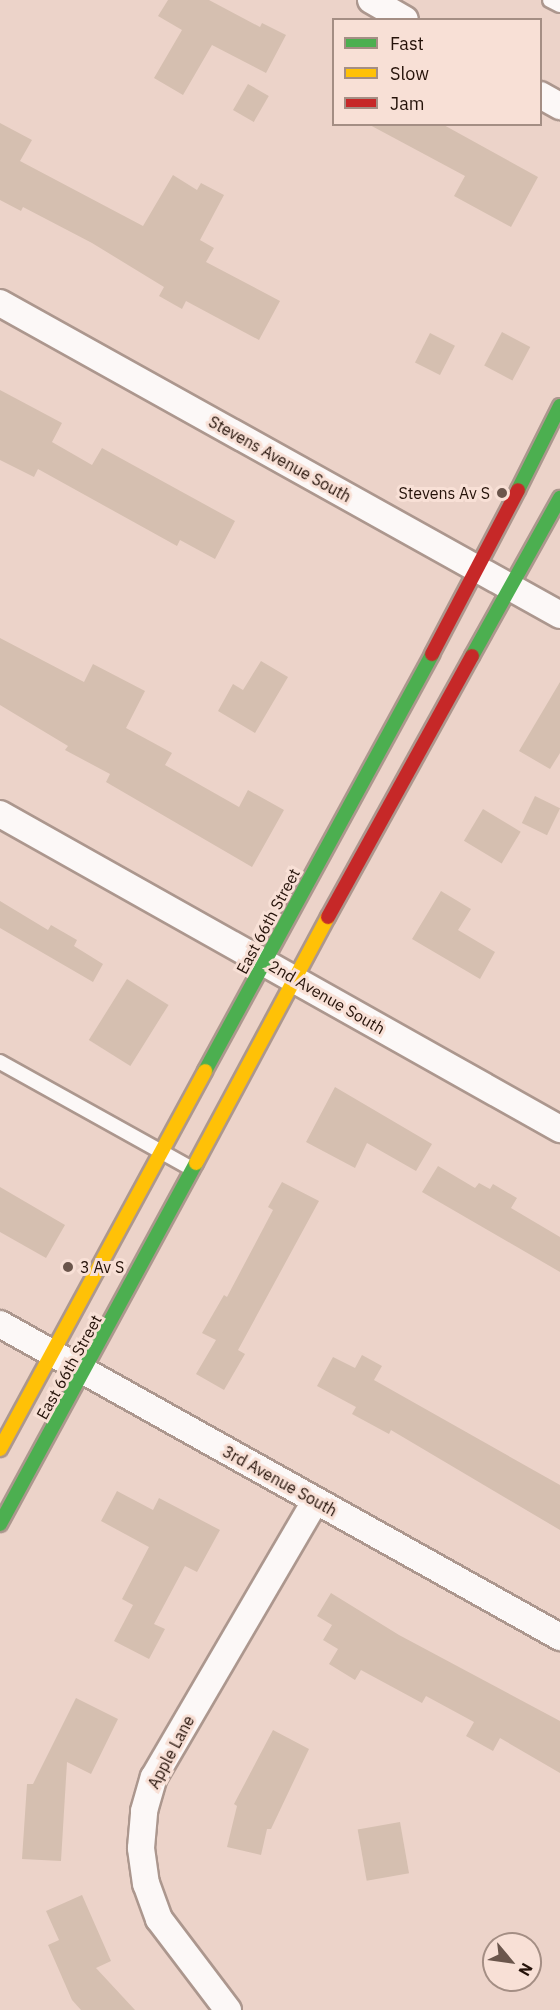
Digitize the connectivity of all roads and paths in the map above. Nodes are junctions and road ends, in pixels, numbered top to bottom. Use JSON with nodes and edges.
{"nodes":[{"id":1,"x":370,"y":0,"type":"edge"},
{"id":2,"x":550,"y":0,"type":"edge"},
{"id":3,"x":560,"y":5,"type":"edge"},
{"id":4,"x":402,"y":18,"type":"edge"},
{"id":5,"x":542,"y":96,"type":"edge"},
{"id":6,"x":560,"y":106,"type":"edge"},
{"id":7,"x":0,"y":303,"type":"edge"},
{"id":8,"x":560,"y":406,"type":"edge"},
{"id":9,"x":560,"y":498,"type":"edge"},
{"id":10,"x":478,"y":570,"type":"junction"},
{"id":11,"x":510,"y":587,"type":"junction"},
{"id":12,"x":560,"y":615,"type":"edge"},
{"id":13,"x":0,"y":814,"type":"edge"},
{"id":14,"x":265,"y":962,"type":"junction"},
{"id":15,"x":295,"y":979,"type":"junction"},
{"id":16,"x":0,"y":1062,"type":"edge"},
{"id":17,"x":560,"y":1129,"type":"edge"},
{"id":18,"x":162,"y":1151,"type":"junction"},
{"id":19,"x":192,"y":1169,"type":"junction"},
{"id":20,"x":0,"y":1324,"type":"edge"},
{"id":21,"x":52,"y":1353,"type":"junction"},
{"id":22,"x":85,"y":1371,"type":"junction"},
{"id":23,"x":0,"y":1449,"type":"edge"},
{"id":24,"x":315,"y":1501,"type":"junction"},
{"id":25,"x":0,"y":1524,"type":"edge"},
{"id":26,"x":560,"y":1637,"type":"edge"},
{"id":27,"x":228,"y":2010,"type":"edge"}],
"edges":[{"from":1,"to":4,"type":"street"},
{"from":2,"to":3,"type":"lane"},
{"from":5,"to":6,"type":"street"},
{"from":7,"to":10,"type":"street","name":"Stevens Avenue South"},
{"from":8,"to":10,"type":"main road","name":"East 66th Street"},
{"from":9,"to":11,"type":"main road","name":"East 66th Street"},
{"from":10,"to":11,"type":"street","name":"Stevens Avenue South"},
{"from":10,"to":14,"type":"main road","name":"East 66th Street"},
{"from":11,"to":12,"type":"street","name":"Stevens Avenue South"},
{"from":11,"to":15,"type":"main road","name":"East 66th Street"},
{"from":13,"to":14,"type":"street","name":"2nd Avenue South"},
{"from":14,"to":15,"type":"street","name":"2nd Avenue South"},
{"from":14,"to":18,"type":"main road","name":"East 66th Street"},
{"from":15,"to":17,"type":"street","name":"2nd Avenue South"},
{"from":15,"to":19,"type":"main road","name":"East 66th Street"},
{"from":16,"to":18,"type":"lane"},
{"from":18,"to":19,"type":"lane"},
{"from":18,"to":21,"type":"main road","name":"East 66th Street"},
{"from":19,"to":22,"type":"main road","name":"East 66th Street"},
{"from":20,"to":21,"type":"street","name":"3rd Avenue South"},
{"from":21,"to":22,"type":"street","name":"3rd Avenue South"},
{"from":21,"to":23,"type":"main road","name":"East 66th Street"},
{"from":22,"to":24,"type":"street","name":"3rd Avenue South"},
{"from":22,"to":25,"type":"main road","name":"East 66th Street"},
{"from":24,"to":26,"type":"street","name":"3rd Avenue South"},
{"from":24,"to":27,"type":"street","name":"Apple Lane"}]}
